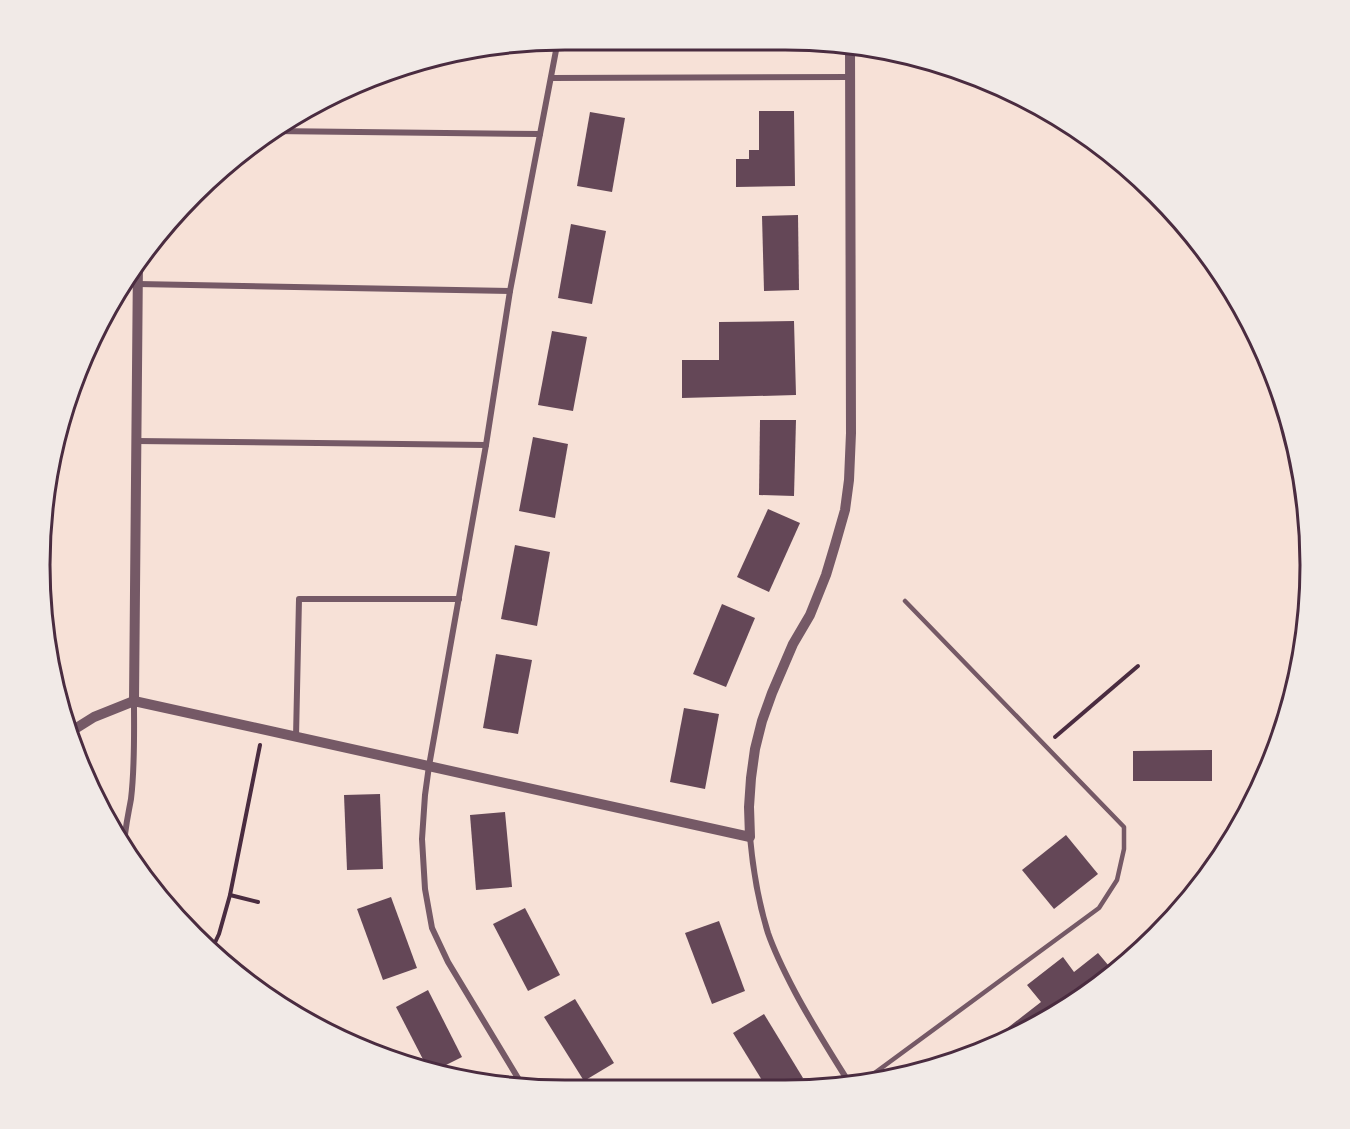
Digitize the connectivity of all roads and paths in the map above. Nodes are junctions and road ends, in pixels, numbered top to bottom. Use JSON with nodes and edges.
{"nodes":[{"id":1,"x":556,"y":50,"type":"edge"},
{"id":2,"x":850,"y":54,"type":"edge"},
{"id":3,"x":850,"y":77,"type":"junction"},
{"id":4,"x":551,"y":78,"type":"junction"},
{"id":5,"x":286,"y":131,"type":"edge"},
{"id":6,"x":540,"y":134,"type":"junction"},
{"id":7,"x":138,"y":275,"type":"edge"},
{"id":8,"x":138,"y":284,"type":"junction"},
{"id":9,"x":510,"y":291,"type":"junction"},
{"id":10,"x":136,"y":441,"type":"junction"},
{"id":11,"x":486,"y":445,"type":"junction"},
{"id":12,"x":459,"y":599,"type":"junction"},
{"id":13,"x":905,"y":601,"type":"dead end"},
{"id":14,"x":1138,"y":666,"type":"dead end"},
{"id":15,"x":134,"y":701,"type":"junction"},
{"id":16,"x":76,"y":728,"type":"edge"},
{"id":17,"x":263,"y":729,"type":"junction"},
{"id":18,"x":296,"y":737,"type":"junction"},
{"id":19,"x":1045,"y":745,"type":"junction"},
{"id":20,"x":429,"y":766,"type":"junction"},
{"id":21,"x":124,"y":832,"type":"edge"},
{"id":22,"x":750,"y":837,"type":"junction"},
{"id":23,"x":230,"y":895,"type":"junction"},
{"id":24,"x":258,"y":902,"type":"dead end"},
{"id":25,"x":215,"y":943,"type":"edge"},
{"id":26,"x":877,"y":1071,"type":"edge"},
{"id":27,"x":845,"y":1076,"type":"edge"},
{"id":28,"x":517,"y":1077,"type":"edge"}],
"edges":[{"from":1,"to":4,"type":"street"},
{"from":2,"to":3,"type":"street"},
{"from":3,"to":4,"type":"street"},
{"from":3,"to":22,"type":"street"},
{"from":4,"to":6,"type":"street"},
{"from":5,"to":6,"type":"street"},
{"from":6,"to":9,"type":"street"},
{"from":7,"to":8,"type":"street"},
{"from":8,"to":9,"type":"street"},
{"from":8,"to":10,"type":"street"},
{"from":9,"to":11,"type":"street"},
{"from":10,"to":11,"type":"street"},
{"from":10,"to":15,"type":"street"},
{"from":11,"to":12,"type":"street"},
{"from":12,"to":18,"type":"street"},
{"from":12,"to":20,"type":"street"},
{"from":13,"to":19,"type":"lane"},
{"from":14,"to":19,"type":"path"},
{"from":15,"to":16,"type":"street"},
{"from":15,"to":17,"type":"street"},
{"from":15,"to":21,"type":"street"},
{"from":17,"to":18,"type":"street"},
{"from":17,"to":23,"type":"path"},
{"from":18,"to":20,"type":"street"},
{"from":19,"to":26,"type":"lane"},
{"from":20,"to":22,"type":"street"},
{"from":20,"to":28,"type":"street"},
{"from":22,"to":27,"type":"street"},
{"from":23,"to":24,"type":"path"},
{"from":23,"to":25,"type":"path"}]}
